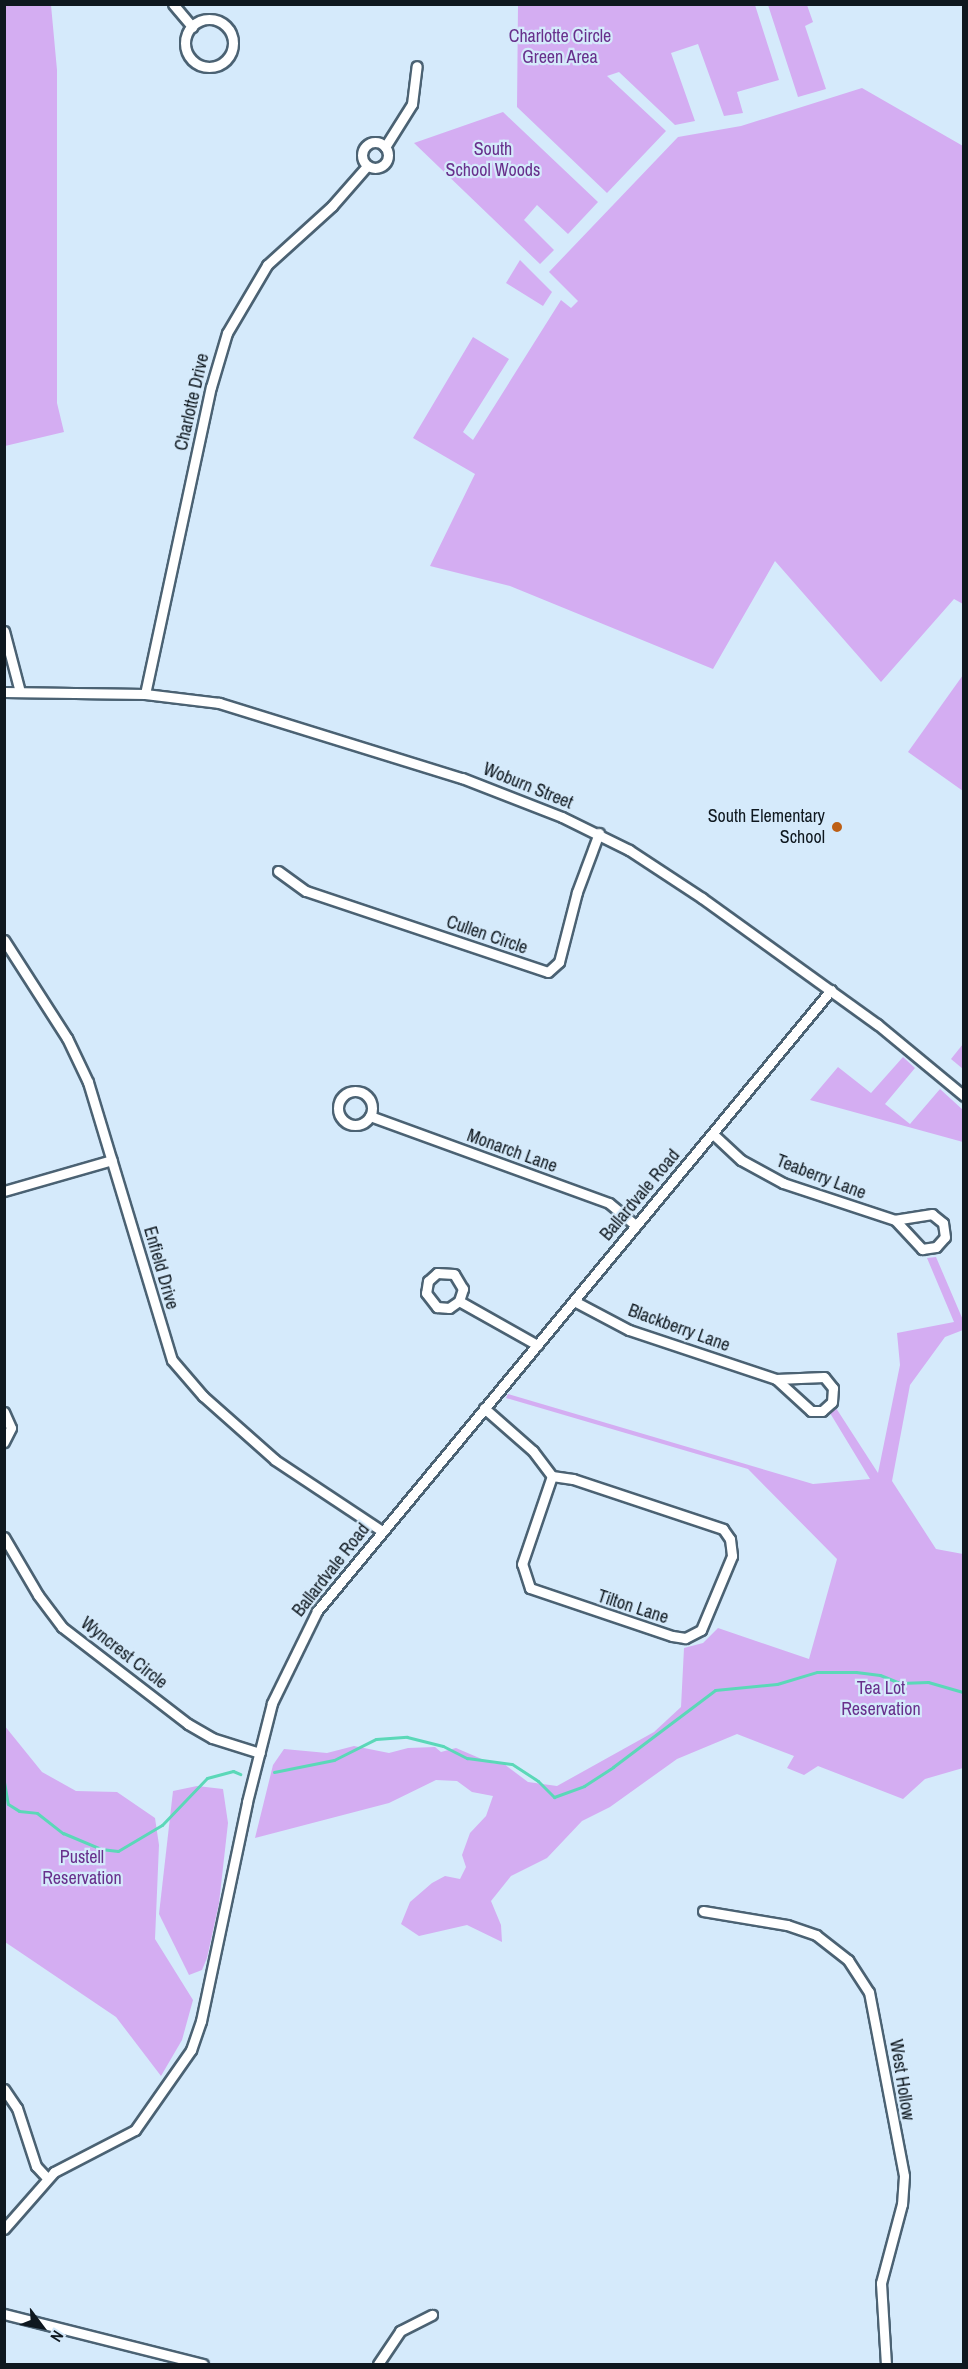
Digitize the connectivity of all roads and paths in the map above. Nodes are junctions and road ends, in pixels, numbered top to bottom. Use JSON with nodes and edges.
{"nodes":[{"id":1,"x":173,"y":4,"type":"edge"},
{"id":2,"x":192,"y":27,"type":"junction"},
{"id":3,"x":417,"y":66,"type":"dead end"},
{"id":4,"x":385,"y":147,"type":"junction"},
{"id":5,"x":367,"y":166,"type":"junction"},
{"id":6,"x":4,"y":631,"type":"edge"},
{"id":7,"x":4,"y":692,"type":"edge"},
{"id":8,"x":20,"y":692,"type":"junction"},
{"id":9,"x":145,"y":694,"type":"junction"},
{"id":10,"x":599,"y":833,"type":"junction"},
{"id":11,"x":278,"y":872,"type":"dead end"},
{"id":12,"x":4,"y":940,"type":"edge"},
{"id":13,"x":831,"y":990,"type":"junction"},
{"id":14,"x":963,"y":1096,"type":"edge"},
{"id":15,"x":370,"y":1116,"type":"dead end"},
{"id":16,"x":713,"y":1134,"type":"junction"},
{"id":17,"x":112,"y":1160,"type":"junction"},
{"id":18,"x":4,"y":1191,"type":"edge"},
{"id":19,"x":895,"y":1220,"type":"junction"},
{"id":20,"x":636,"y":1226,"type":"junction"},
{"id":21,"x":574,"y":1300,"type":"junction"},
{"id":22,"x":459,"y":1301,"type":"junction"},
{"id":23,"x":537,"y":1346,"type":"junction"},
{"id":24,"x":776,"y":1379,"type":"junction"},
{"id":25,"x":484,"y":1408,"type":"junction"},
{"id":26,"x":4,"y":1412,"type":"edge"},
{"id":27,"x":4,"y":1442,"type":"edge"},
{"id":28,"x":552,"y":1476,"type":"junction"},
{"id":29,"x":382,"y":1531,"type":"junction"},
{"id":30,"x":4,"y":1537,"type":"edge"},
{"id":31,"x":260,"y":1753,"type":"junction"},
{"id":32,"x":704,"y":1911,"type":"dead end"},
{"id":33,"x":4,"y":2089,"type":"edge"},
{"id":34,"x":46,"y":2178,"type":"junction"},
{"id":35,"x":4,"y":2229,"type":"edge"},
{"id":36,"x":4,"y":2314,"type":"edge"},
{"id":37,"x":432,"y":2315,"type":"dead end"},
{"id":38,"x":203,"y":2364,"type":"edge"},
{"id":39,"x":378,"y":2364,"type":"edge"},
{"id":40,"x":886,"y":2364,"type":"edge"}],
"edges":[{"from":1,"to":2,"type":"street"},
{"from":2,"to":2,"type":"street"},
{"from":3,"to":4,"type":"street","name":"Charlotte Drive"},
{"from":4,"to":5,"type":"street","name":"Charlotte Drive"},
{"from":4,"to":5,"type":"street","name":"Charlotte Drive"},
{"from":5,"to":9,"type":"street","name":"Charlotte Drive"},
{"from":6,"to":8,"type":"street"},
{"from":7,"to":8,"type":"street","name":"Woburn Street"},
{"from":8,"to":9,"type":"street","name":"Woburn Street"},
{"from":9,"to":10,"type":"street","name":"Woburn Street"},
{"from":10,"to":11,"type":"street","name":"Cullen Circle"},
{"from":10,"to":13,"type":"street","name":"Woburn Street"},
{"from":12,"to":17,"type":"street","name":"Enfield Drive"},
{"from":13,"to":14,"type":"street","name":"Woburn Street"},
{"from":13,"to":16,"type":"street","name":"Ballardvale Road"},
{"from":15,"to":20,"type":"street","name":"Monarch Lane"},
{"from":16,"to":19,"type":"street","name":"Teaberry Lane"},
{"from":16,"to":20,"type":"street","name":"Ballardvale Road"},
{"from":17,"to":18,"type":"street"},
{"from":17,"to":29,"type":"street","name":"Enfield Drive"},
{"from":19,"to":19,"type":"street","name":"Teaberry Lane"},
{"from":20,"to":21,"type":"street","name":"Ballardvale Road"},
{"from":21,"to":23,"type":"street","name":"Ballardvale Road"},
{"from":21,"to":24,"type":"street","name":"Blackberry Lane"},
{"from":22,"to":22,"type":"street"},
{"from":22,"to":23,"type":"street"},
{"from":23,"to":25,"type":"street","name":"Ballardvale Road"},
{"from":24,"to":24,"type":"street","name":"Blackberry Lane"},
{"from":25,"to":28,"type":"street"},
{"from":25,"to":29,"type":"street","name":"Ballardvale Road"},
{"from":26,"to":27,"type":"street"},
{"from":28,"to":28,"type":"street","name":"Tilton Lane"},
{"from":29,"to":31,"type":"street","name":"Ballardvale Road"},
{"from":30,"to":31,"type":"street","name":"Wyncrest Circle"},
{"from":31,"to":34,"type":"street","name":"Ballardvale Road"},
{"from":32,"to":40,"type":"street","name":"West Hollow"},
{"from":33,"to":34,"type":"street"},
{"from":34,"to":35,"type":"street","name":"Ballardvale Road"},
{"from":36,"to":38,"type":"street"},
{"from":37,"to":39,"type":"street"}]}
